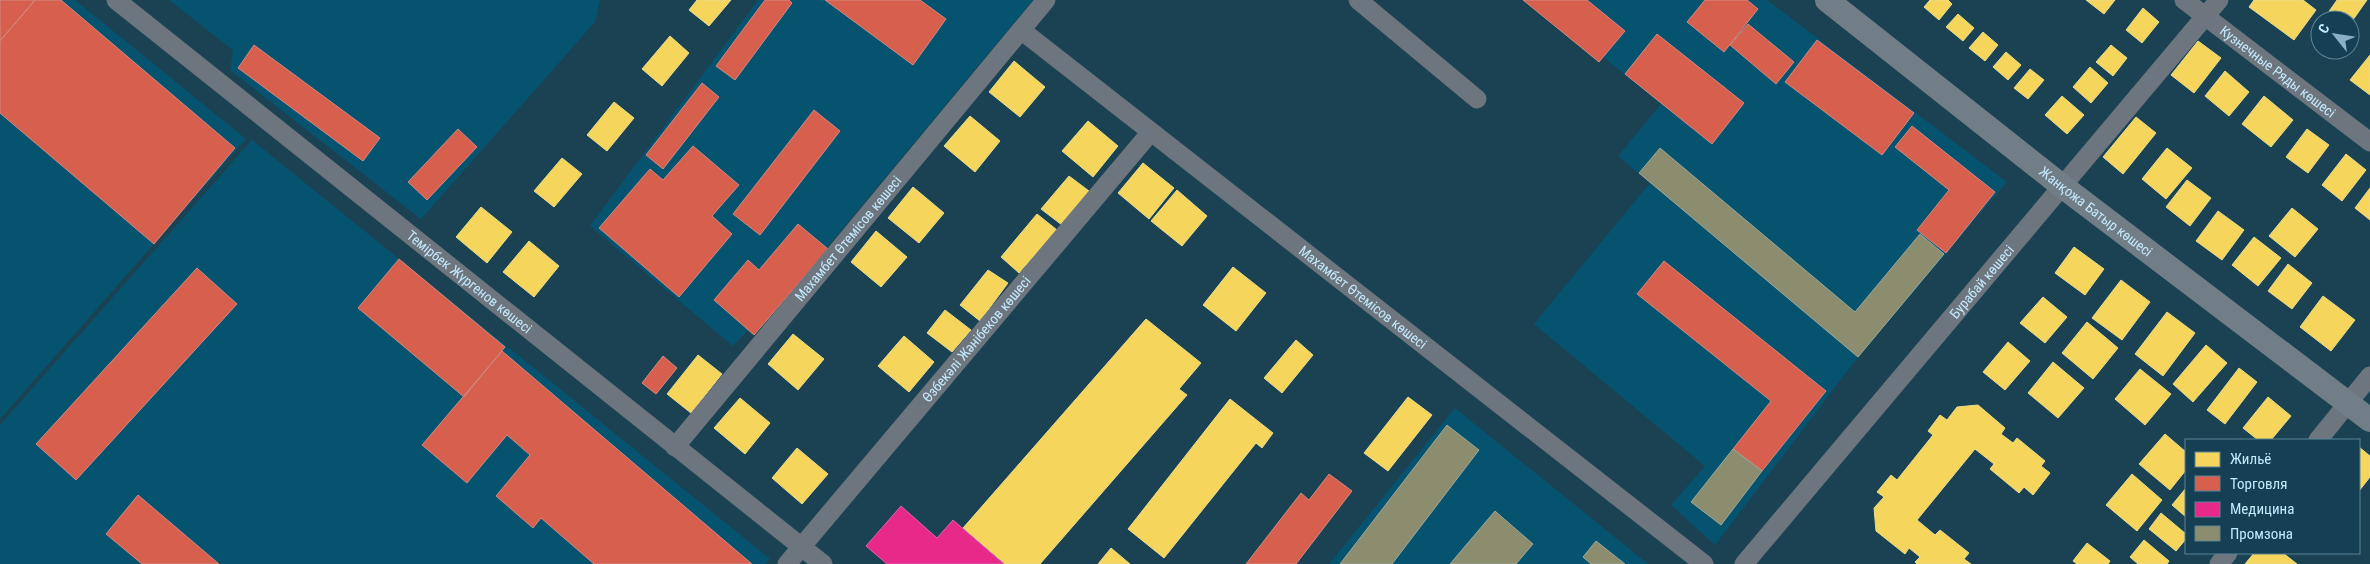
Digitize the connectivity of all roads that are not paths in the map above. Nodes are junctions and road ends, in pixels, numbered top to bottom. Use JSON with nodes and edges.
{"nodes":[{"id":1,"x":116,"y":0,"type":"edge"},
{"id":2,"x":1046,"y":0,"type":"edge"},
{"id":3,"x":1358,"y":0,"type":"edge"},
{"id":4,"x":1827,"y":0,"type":"edge"},
{"id":5,"x":2184,"y":0,"type":"edge"},
{"id":6,"x":2219,"y":0,"type":"edge"},
{"id":7,"x":2205,"y":16,"type":"junction"},
{"id":8,"x":1021,"y":30,"type":"junction"},
{"id":9,"x":1477,"y":99,"type":"dead end"},
{"id":10,"x":1150,"y":133,"type":"junction"},
{"id":11,"x":2370,"y":142,"type":"edge"},
{"id":12,"x":2062,"y":186,"type":"junction"},
{"id":13,"x":2370,"y":376,"type":"edge"},
{"id":14,"x":2348,"y":403,"type":"junction"},
{"id":15,"x":2370,"y":420,"type":"edge"},
{"id":16,"x":2319,"y":439,"type":"edge"},
{"id":17,"x":675,"y":447,"type":"junction"},
{"id":18,"x":802,"y":546,"type":"junction"},
{"id":19,"x":2227,"y":554,"type":"edge"},
{"id":20,"x":787,"y":564,"type":"edge"},
{"id":21,"x":823,"y":564,"type":"edge"},
{"id":22,"x":1704,"y":564,"type":"edge"},
{"id":23,"x":1744,"y":564,"type":"edge"},
{"id":24,"x":2219,"y":564,"type":"edge"}],
"edges":[{"from":1,"to":17,"type":"street","name":"Темірбек Жүргенов көшесі"},
{"from":2,"to":8,"type":"street","name":"Махамбет Өтемісов көшесі"},
{"from":3,"to":9,"type":"street"},
{"from":4,"to":12,"type":"main road","name":"Жанқожа Батыр көшесі"},
{"from":5,"to":7,"type":"street","name":"Кузнечные Ряды көшесі"},
{"from":6,"to":7,"type":"street","name":"Бурабай көшесі"},
{"from":7,"to":11,"type":"street","name":"Кузнечные Ряды көшесі"},
{"from":7,"to":12,"type":"street","name":"Бурабай көшесі"},
{"from":8,"to":10,"type":"street","name":"Махамбет Өтемісов көшесі"},
{"from":8,"to":17,"type":"street","name":"Махамбет Өтемісов көшесі"},
{"from":10,"to":18,"type":"street","name":"Өзбекәлі Жәнібеков көшесі"},
{"from":10,"to":22,"type":"street","name":"Махамбет Өтемісов көшесі"},
{"from":12,"to":14,"type":"main road","name":"Жанқожа Батыр көшесі"},
{"from":12,"to":23,"type":"street","name":"Бурабай көшесі"},
{"from":13,"to":14,"type":"street"},
{"from":14,"to":15,"type":"main road","name":"Жанқожа Батыр көшесі"},
{"from":14,"to":16,"type":"street"},
{"from":17,"to":18,"type":"street","name":"Темірбек Жүргенов көшесі"},
{"from":18,"to":20,"type":"street","name":"Өзбекәлі Жәнібеков көшесі"},
{"from":18,"to":21,"type":"street","name":"Темірбек Жүргенов көшесі"},
{"from":19,"to":24,"type":"street"}]}
